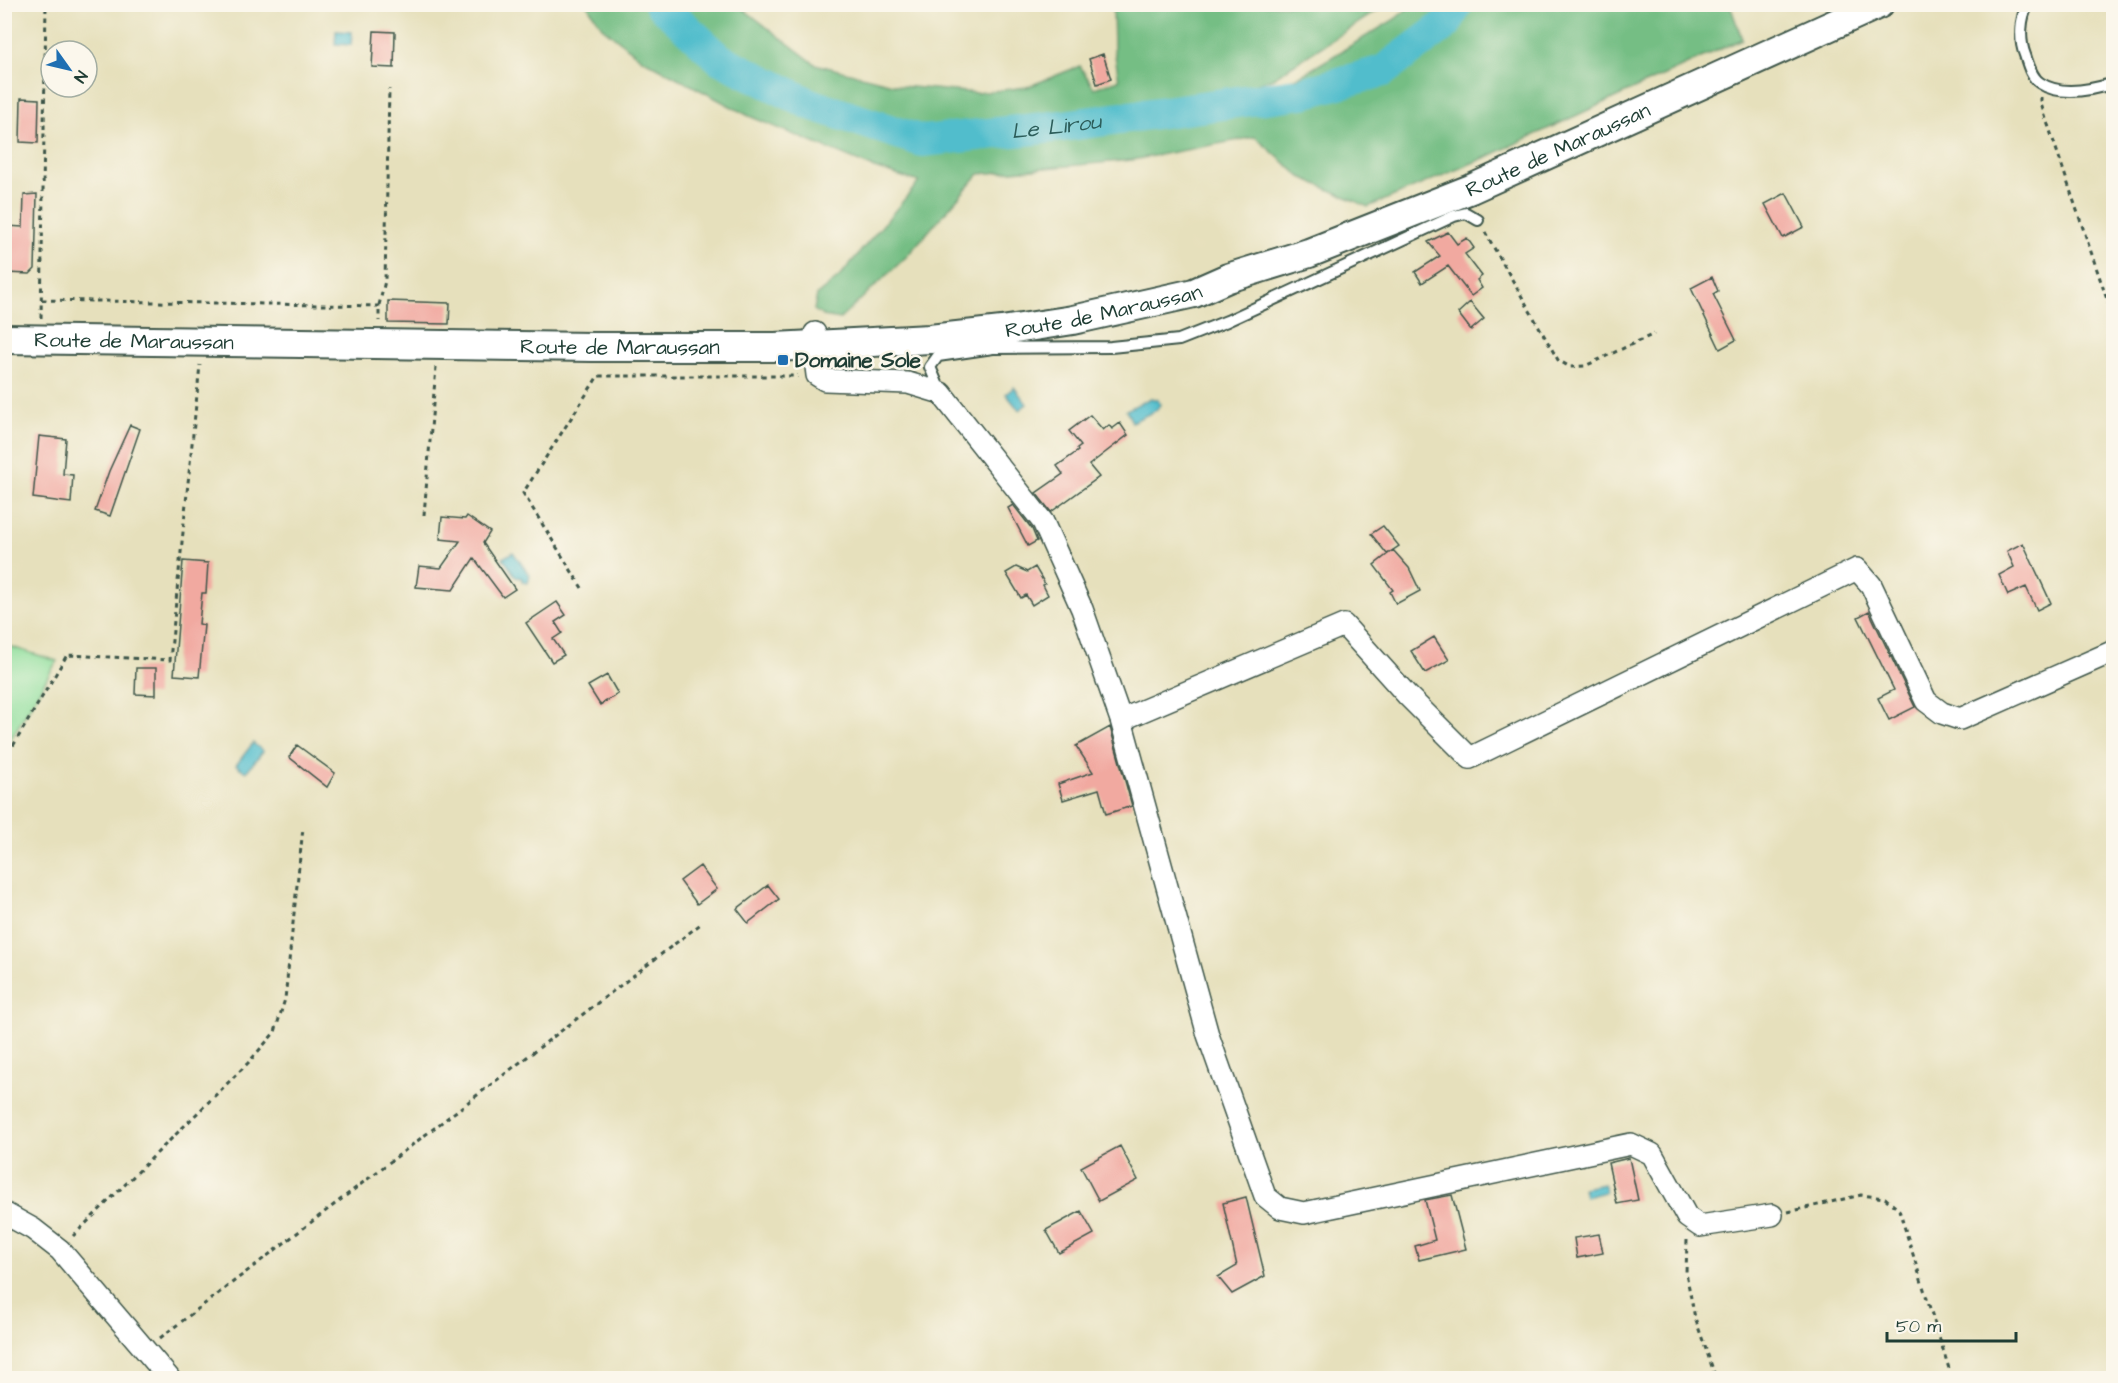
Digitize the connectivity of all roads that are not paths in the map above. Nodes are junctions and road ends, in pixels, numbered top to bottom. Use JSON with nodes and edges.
{"nodes":[{"id":1,"x":1879,"y":4,"type":"edge"},
{"id":2,"x":2028,"y":4,"type":"edge"},
{"id":3,"x":2114,"y":83,"type":"edge"},
{"id":4,"x":1478,"y":220,"type":"road end"},
{"id":5,"x":4,"y":329,"type":"edge"},
{"id":6,"x":4,"y":339,"type":"edge"},
{"id":7,"x":815,"y":339,"type":"junction"},
{"id":8,"x":941,"y":393,"type":"junction"},
{"id":9,"x":2114,"y":651,"type":"edge"},
{"id":10,"x":1121,"y":720,"type":"junction"},
{"id":11,"x":4,"y":1213,"type":"edge"},
{"id":12,"x":1772,"y":1215,"type":"road end"},
{"id":13,"x":169,"y":1378,"type":"edge"}],
"edges":[{"from":1,"to":7,"type":"main road","name":"Route de Maraussan"},
{"from":2,"to":3,"type":"lane"},
{"from":4,"to":8,"type":"lane"},
{"from":5,"to":7,"type":"main road","name":"Route de Maraussan"},
{"from":6,"to":7,"type":"main road","name":"Route de Maraussan"},
{"from":7,"to":8,"type":"street"},
{"from":8,"to":10,"type":"street"},
{"from":9,"to":10,"type":"street"},
{"from":10,"to":12,"type":"street"},
{"from":11,"to":13,"type":"street"}]}
